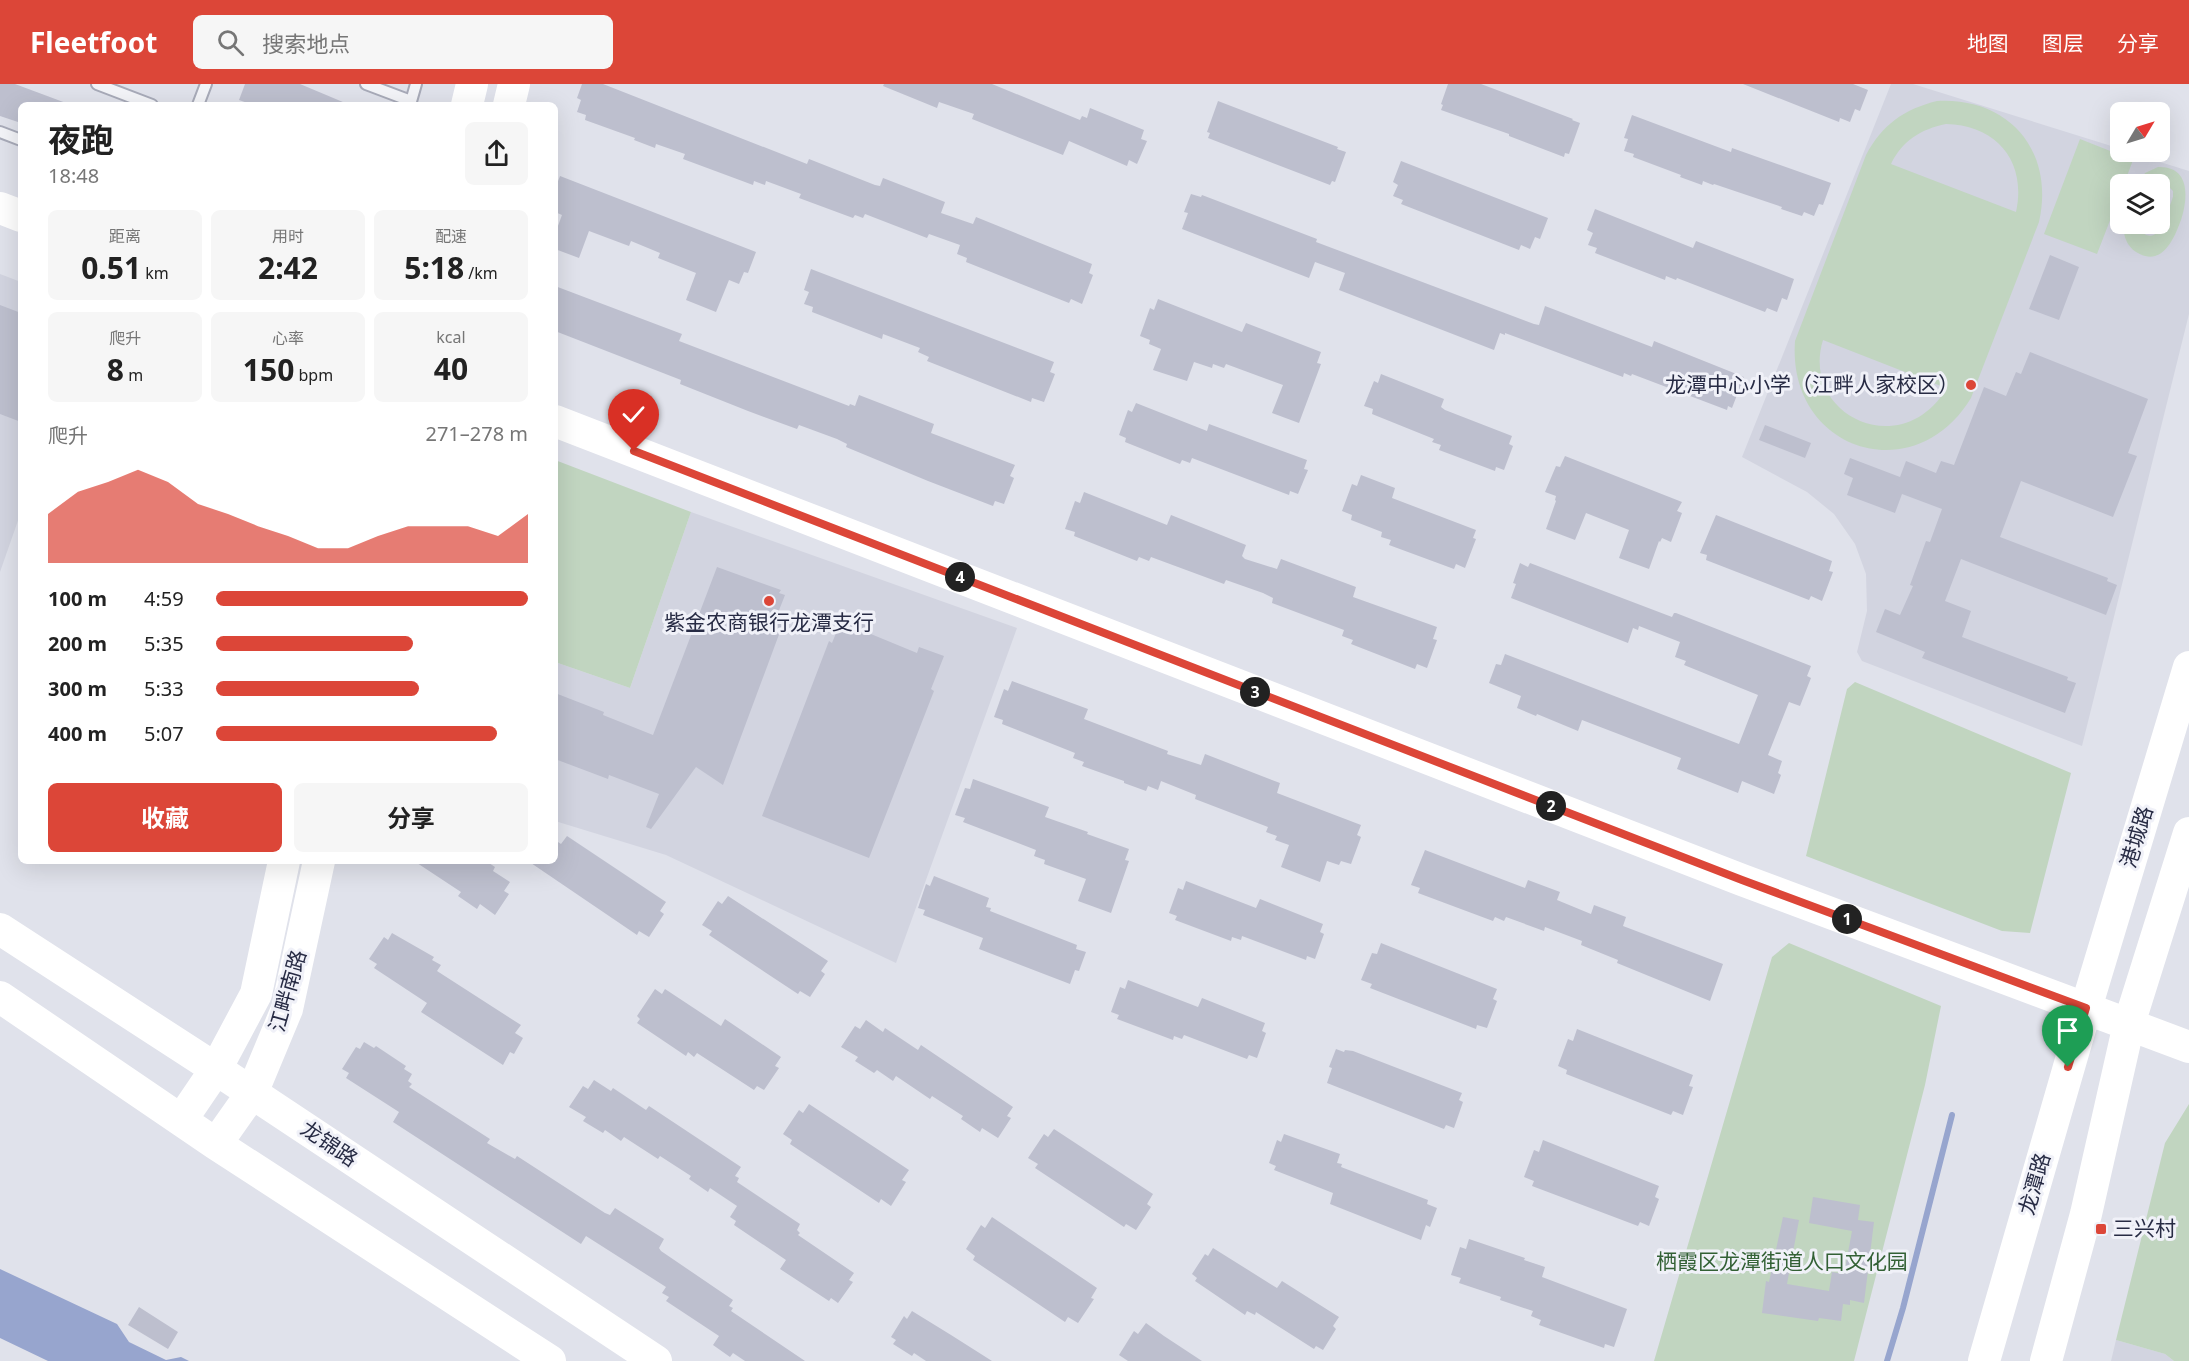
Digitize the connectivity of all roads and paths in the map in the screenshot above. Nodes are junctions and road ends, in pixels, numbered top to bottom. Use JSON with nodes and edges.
{"nodes":[{"id":1,"x":97,"y":84,"type":"edge"},
{"id":2,"x":206,"y":84,"type":"edge"},
{"id":3,"x":366,"y":84,"type":"edge"},
{"id":4,"x":416,"y":84,"type":"edge"},
{"id":5,"x":472,"y":84,"type":"edge"},
{"id":6,"x":514,"y":84,"type":"edge"},
{"id":7,"x":144,"y":102,"type":"edge"},
{"id":8,"x":199,"y":102,"type":"edge"},
{"id":9,"x":408,"y":102,"type":"edge"},
{"id":10,"x":410,"y":102,"type":"edge"},
{"id":11,"x":468,"y":102,"type":"edge"},
{"id":12,"x":510,"y":102,"type":"edge"},
{"id":13,"x":0,"y":132,"type":"edge"},
{"id":14,"x":18,"y":139,"type":"edge"},
{"id":15,"x":0,"y":208,"type":"edge"},
{"id":16,"x":18,"y":215,"type":"edge"},
{"id":17,"x":558,"y":421,"type":"edge"},
{"id":18,"x":2189,"y":667,"type":"edge"},
{"id":19,"x":2189,"y":833,"type":"edge"},
{"id":20,"x":283,"y":864,"type":"edge"},
{"id":21,"x":318,"y":864,"type":"edge"},
{"id":22,"x":0,"y":929,"type":"edge"},
{"id":23,"x":0,"y":998,"type":"edge"},
{"id":24,"x":2086,"y":1008,"type":"junction"},
{"id":25,"x":2129,"y":1024,"type":"junction"},
{"id":26,"x":2189,"y":1047,"type":"edge"},
{"id":27,"x":216,"y":1069,"type":"junction"},
{"id":28,"x":252,"y":1093,"type":"junction"},
{"id":29,"x":182,"y":1119,"type":"junction"},
{"id":30,"x":216,"y":1144,"type":"junction"},
{"id":31,"x":550,"y":1361,"type":"edge"},
{"id":32,"x":656,"y":1361,"type":"edge"},
{"id":33,"x":1984,"y":1361,"type":"edge"},
{"id":34,"x":2046,"y":1361,"type":"edge"}],
"edges":[{"from":1,"to":7,"type":"lane"},
{"from":2,"to":8,"type":"lane"},
{"from":3,"to":9,"type":"lane"},
{"from":4,"to":10,"type":"lane"},
{"from":5,"to":11,"type":"street"},
{"from":6,"to":12,"type":"street"},
{"from":13,"to":14,"type":"lane"},
{"from":15,"to":16,"type":"street"},
{"from":17,"to":24,"type":"street"},
{"from":18,"to":24,"type":"street","name":"港城路"},
{"from":19,"to":25,"type":"street"},
{"from":20,"to":27,"type":"street","name":"江畔南路"},
{"from":21,"to":28,"type":"street","name":"江畔南路"},
{"from":22,"to":27,"type":"street","name":"龙锦路"},
{"from":23,"to":29,"type":"street"},
{"from":24,"to":25,"type":"street"},
{"from":24,"to":33,"type":"street","name":"龙潭路"},
{"from":25,"to":26,"type":"street"},
{"from":25,"to":34,"type":"street"},
{"from":27,"to":28,"type":"street","name":"龙锦路"},
{"from":27,"to":29,"type":"street","name":"江畔南路"},
{"from":28,"to":30,"type":"street","name":"江畔南路"},
{"from":28,"to":32,"type":"street","name":"龙锦路"},
{"from":29,"to":30,"type":"street"},
{"from":30,"to":31,"type":"street"}]}
